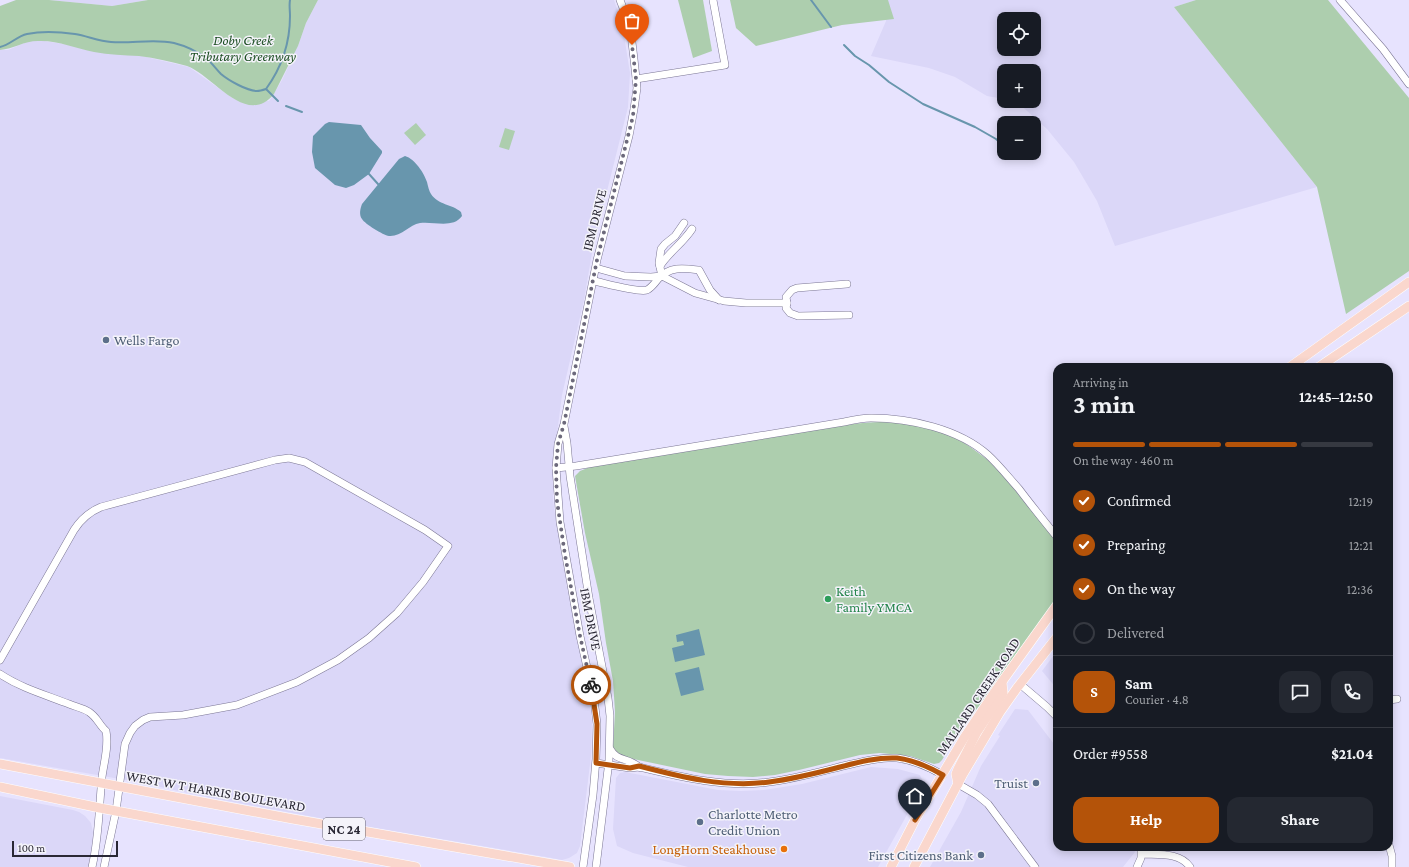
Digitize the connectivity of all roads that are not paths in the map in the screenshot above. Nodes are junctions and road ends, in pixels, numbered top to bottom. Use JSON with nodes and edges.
{"nodes":[{"id":1,"x":620,"y":0,"type":"edge"},
{"id":2,"x":713,"y":0,"type":"edge"},
{"id":3,"x":1340,"y":0,"type":"edge"},
{"id":4,"x":636,"y":79,"type":"junction"},
{"id":5,"x":1409,"y":84,"type":"edge"},
{"id":6,"x":684,"y":223,"type":"dead end"},
{"id":7,"x":692,"y":229,"type":"dead end"},
{"id":8,"x":672,"y":238,"type":"junction"},
{"id":9,"x":678,"y":246,"type":"junction"},
{"id":10,"x":660,"y":266,"type":"junction"},
{"id":11,"x":596,"y":268,"type":"junction"},
{"id":12,"x":662,"y":276,"type":"junction"},
{"id":13,"x":594,"y":281,"type":"junction"},
{"id":14,"x":1409,"y":282,"type":"edge"},
{"id":15,"x":846,"y":284,"type":"dead end"},
{"id":16,"x":719,"y":300,"type":"junction"},
{"id":17,"x":787,"y":303,"type":"junction"},
{"id":18,"x":1409,"y":306,"type":"edge"},
{"id":19,"x":849,"y":315,"type":"dead end"},
{"id":20,"x":1296,"y":363,"type":"edge"},
{"id":21,"x":1325,"y":363,"type":"edge"},
{"id":22,"x":564,"y":424,"type":"junction"},
{"id":23,"x":570,"y":467,"type":"junction"},
{"id":24,"x":556,"y":468,"type":"junction"},
{"id":25,"x":1053,"y":532,"type":"edge"},
{"id":26,"x":1053,"y":611,"type":"edge"},
{"id":27,"x":1053,"y":642,"type":"edge"},
{"id":28,"x":0,"y":660,"type":"edge"},
{"id":29,"x":0,"y":674,"type":"edge"},
{"id":30,"x":1002,"y":682,"type":"junction"},
{"id":31,"x":1020,"y":684,"type":"junction"},
{"id":32,"x":1397,"y":698,"type":"dead end"},
{"id":33,"x":1393,"y":699,"type":"edge"},
{"id":34,"x":1053,"y":713,"type":"edge"},
{"id":35,"x":609,"y":749,"type":"junction"},
{"id":36,"x":596,"y":763,"type":"junction"},
{"id":37,"x":0,"y":764,"type":"edge"},
{"id":38,"x":608,"y":765,"type":"junction"},
{"id":39,"x":639,"y":766,"type":"junction"},
{"id":40,"x":943,"y":775,"type":"junction"},
{"id":41,"x":102,"y":784,"type":"junction"},
{"id":42,"x":958,"y":784,"type":"junction"},
{"id":43,"x":0,"y":787,"type":"edge"},
{"id":44,"x":119,"y":787,"type":"junction"},
{"id":45,"x":100,"y":808,"type":"junction"},
{"id":46,"x":116,"y":811,"type":"junction"},
{"id":47,"x":1141,"y":851,"type":"edge"},
{"id":48,"x":1146,"y":851,"type":"edge"},
{"id":49,"x":1391,"y":851,"type":"edge"},
{"id":50,"x":92,"y":867,"type":"edge"},
{"id":51,"x":104,"y":867,"type":"edge"},
{"id":52,"x":416,"y":867,"type":"edge"},
{"id":53,"x":570,"y":867,"type":"edge"},
{"id":54,"x":583,"y":867,"type":"edge"},
{"id":55,"x":596,"y":867,"type":"edge"},
{"id":56,"x":891,"y":867,"type":"edge"},
{"id":57,"x":914,"y":867,"type":"edge"},
{"id":58,"x":1035,"y":867,"type":"edge"},
{"id":59,"x":1137,"y":867,"type":"edge"},
{"id":60,"x":1190,"y":867,"type":"edge"},
{"id":61,"x":1392,"y":867,"type":"edge"}],
"edges":[{"from":1,"to":4,"type":"street","name":"IBM DRIVE"},
{"from":2,"to":4,"type":"street"},
{"from":3,"to":5,"type":"street"},
{"from":4,"to":11,"type":"street","name":"IBM DRIVE"},
{"from":6,"to":8,"type":"street"},
{"from":7,"to":9,"type":"street"},
{"from":8,"to":9,"type":"street"},
{"from":8,"to":10,"type":"street"},
{"from":9,"to":10,"type":"street"},
{"from":10,"to":12,"type":"street"},
{"from":11,"to":12,"type":"street"},
{"from":11,"to":13,"type":"street","name":"IBM DRIVE"},
{"from":12,"to":13,"type":"street"},
{"from":12,"to":16,"type":"street"},
{"from":12,"to":16,"type":"street"},
{"from":13,"to":22,"type":"street","name":"IBM DRIVE"},
{"from":14,"to":20,"type":"main road"},
{"from":15,"to":17,"type":"street"},
{"from":16,"to":17,"type":"street"},
{"from":17,"to":19,"type":"street"},
{"from":18,"to":21,"type":"main road"},
{"from":22,"to":23,"type":"street","name":"IBM DRIVE"},
{"from":22,"to":24,"type":"street","name":"IBM DRIVE"},
{"from":23,"to":24,"type":"street"},
{"from":23,"to":25,"type":"street"},
{"from":23,"to":35,"type":"street","name":"IBM DRIVE"},
{"from":24,"to":36,"type":"street","name":"IBM DRIVE"},
{"from":26,"to":30,"type":"main road","name":"MALLARD CREEK ROAD"},
{"from":27,"to":31,"type":"main road","name":"MALLARD CREEK ROAD"},
{"from":28,"to":44,"type":"street"},
{"from":29,"to":41,"type":"street"},
{"from":30,"to":40,"type":"main road","name":"MALLARD CREEK ROAD"},
{"from":30,"to":42,"type":"main road"},
{"from":31,"to":34,"type":"street"},
{"from":31,"to":42,"type":"main road","name":"MALLARD CREEK ROAD"},
{"from":32,"to":33,"type":"street"},
{"from":35,"to":38,"type":"street","name":"IBM DRIVE"},
{"from":35,"to":39,"type":"street"},
{"from":36,"to":38,"type":"street"},
{"from":36,"to":54,"type":"street","name":"IBM DRIVE"},
{"from":37,"to":41,"type":"main road","name":"WEST W T HARRIS BOULEVARD","number":"NC 24"},
{"from":38,"to":39,"type":"street"},
{"from":38,"to":55,"type":"street","name":"IBM DRIVE"},
{"from":39,"to":40,"type":"street"},
{"from":40,"to":56,"type":"main road","name":"MALLARD CREEK ROAD"},
{"from":41,"to":44,"type":"main road","name":"WEST W T HARRIS BOULEVARD","number":"NC 24"},
{"from":41,"to":45,"type":"street"},
{"from":42,"to":57,"type":"main road","name":"MALLARD CREEK ROAD"},
{"from":42,"to":58,"type":"street"},
{"from":43,"to":45,"type":"main road","number":"NC 24"},
{"from":44,"to":46,"type":"street"},
{"from":44,"to":53,"type":"main road","name":"WEST W T HARRIS BOULEVARD","number":"NC 24"},
{"from":45,"to":46,"type":"main road","number":"NC 24"},
{"from":45,"to":50,"type":"street"},
{"from":46,"to":51,"type":"street"},
{"from":46,"to":52,"type":"main road","number":"NC 24"},
{"from":47,"to":59,"type":"street"},
{"from":48,"to":60,"type":"street"},
{"from":49,"to":61,"type":"street"}]}
